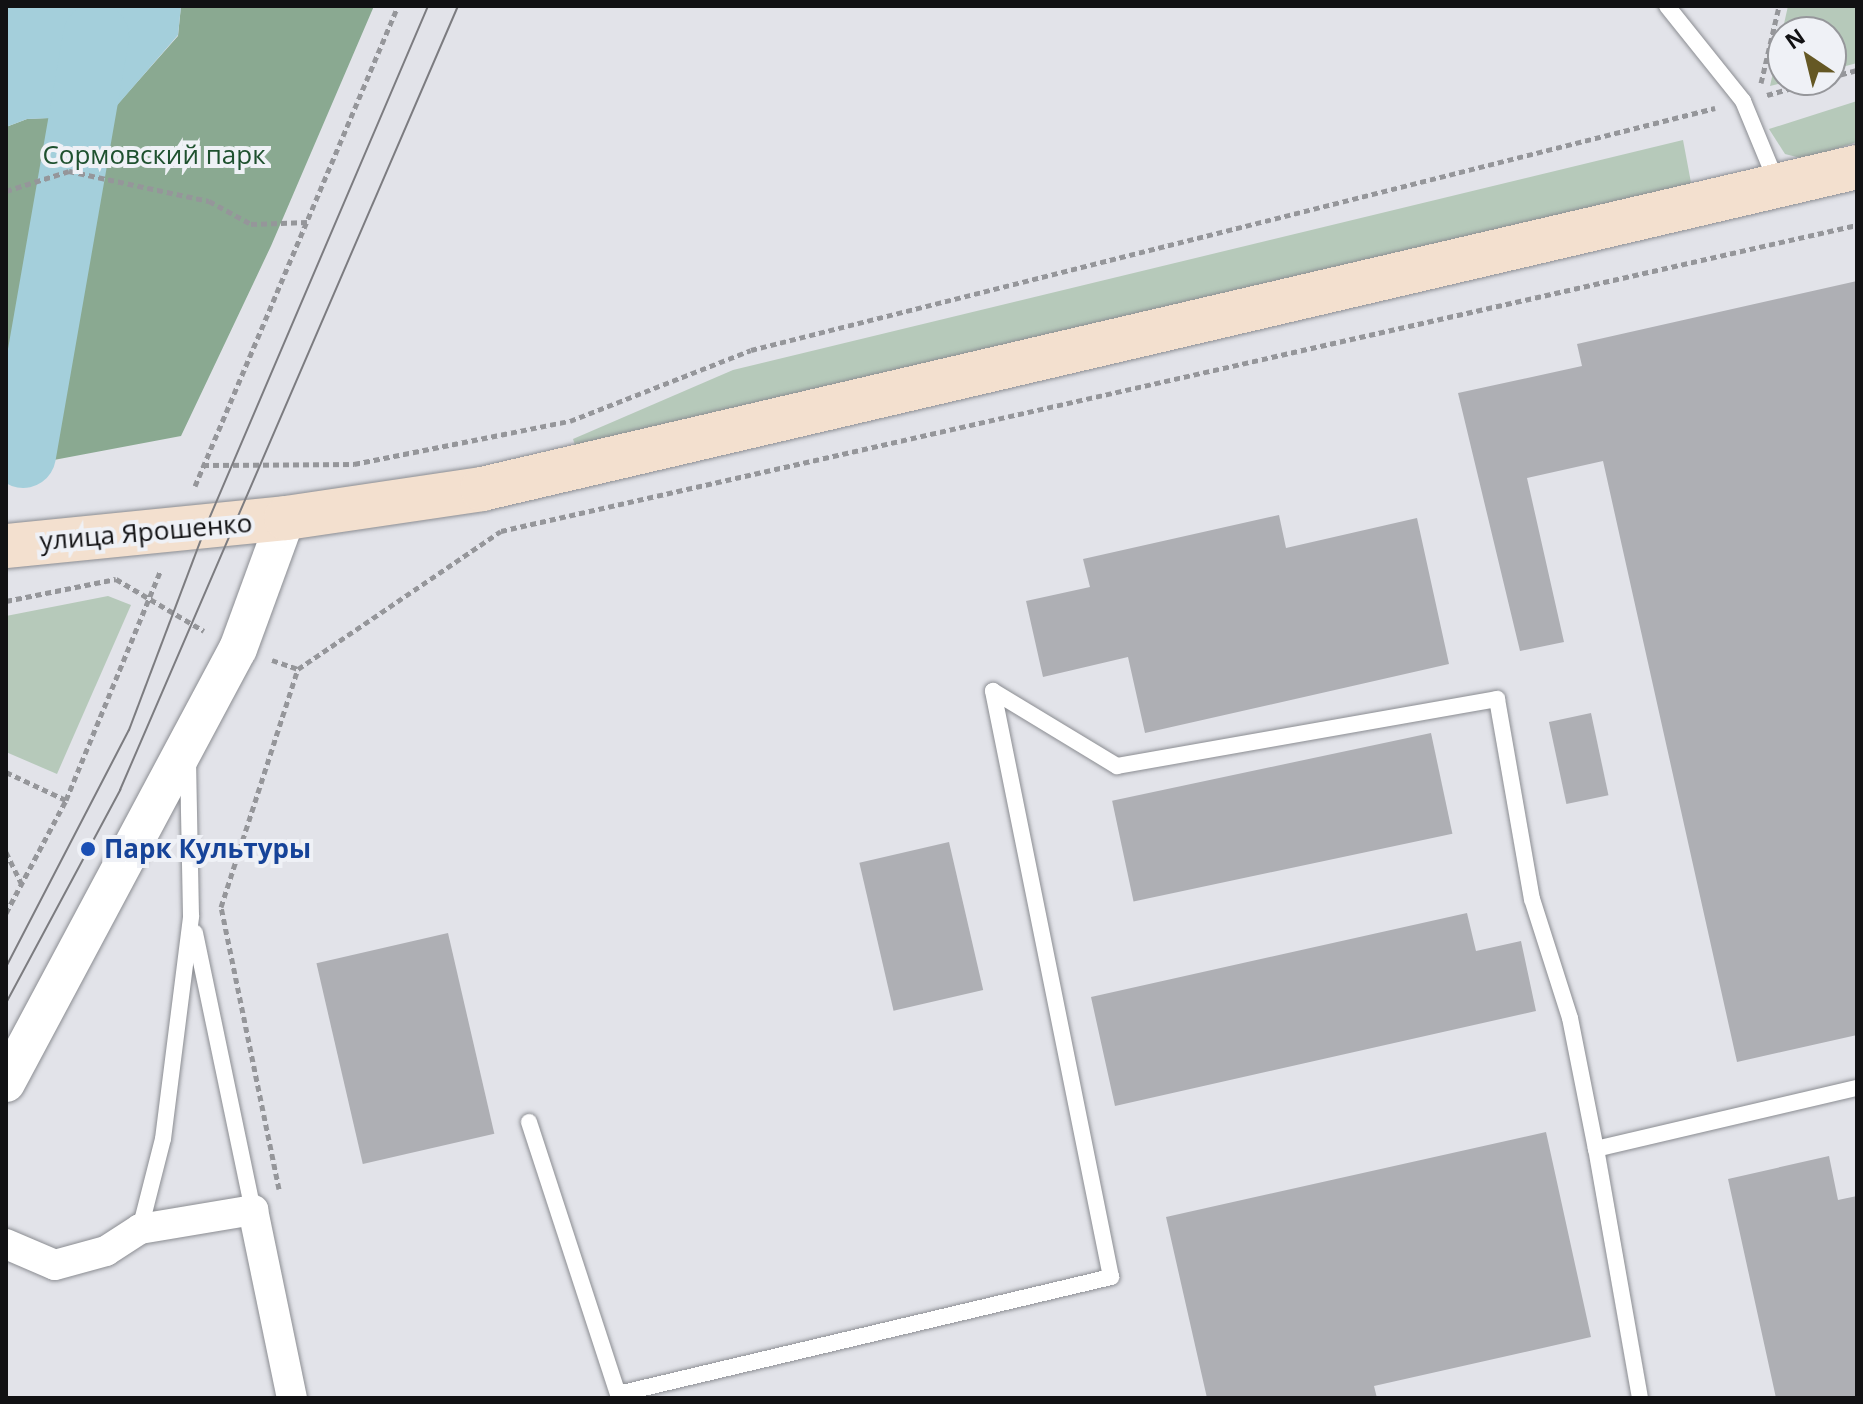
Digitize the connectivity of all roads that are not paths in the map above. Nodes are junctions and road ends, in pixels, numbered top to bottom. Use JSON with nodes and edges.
{"nodes":[{"id":1,"x":1667,"y":6,"type":"edge"},
{"id":2,"x":1857,"y":167,"type":"edge"},
{"id":3,"x":1779,"y":188,"type":"junction"},
{"id":4,"x":286,"y":518,"type":"junction"},
{"id":5,"x":6,"y":546,"type":"edge"},
{"id":6,"x":188,"y":751,"type":"junction"},
{"id":7,"x":191,"y":916,"type":"junction"},
{"id":8,"x":6,"y":1083,"type":"edge"},
{"id":9,"x":1857,"y":1088,"type":"edge"},
{"id":10,"x":529,"y":1122,"type":"dead end"},
{"id":11,"x":1596,"y":1149,"type":"junction"},
{"id":12,"x":253,"y":1210,"type":"junction"},
{"id":13,"x":140,"y":1229,"type":"junction"},
{"id":14,"x":6,"y":1244,"type":"edge"},
{"id":15,"x":619,"y":1396,"type":"edge"},
{"id":16,"x":292,"y":1398,"type":"edge"},
{"id":17,"x":1640,"y":1398,"type":"edge"}],
"edges":[{"from":1,"to":3,"type":"lane"},
{"from":2,"to":3,"type":"main road","name":"улица Ярошенко"},
{"from":3,"to":4,"type":"main road","name":"улица Ярошенко"},
{"from":4,"to":5,"type":"main road","name":"улица Ярошенко"},
{"from":4,"to":6,"type":"street"},
{"from":6,"to":7,"type":"lane"},
{"from":6,"to":8,"type":"street"},
{"from":7,"to":12,"type":"lane"},
{"from":7,"to":13,"type":"lane"},
{"from":9,"to":11,"type":"lane"},
{"from":10,"to":15,"type":"lane"},
{"from":11,"to":15,"type":"lane"},
{"from":11,"to":17,"type":"lane"},
{"from":12,"to":13,"type":"street"},
{"from":12,"to":16,"type":"street"},
{"from":13,"to":14,"type":"street"}]}
